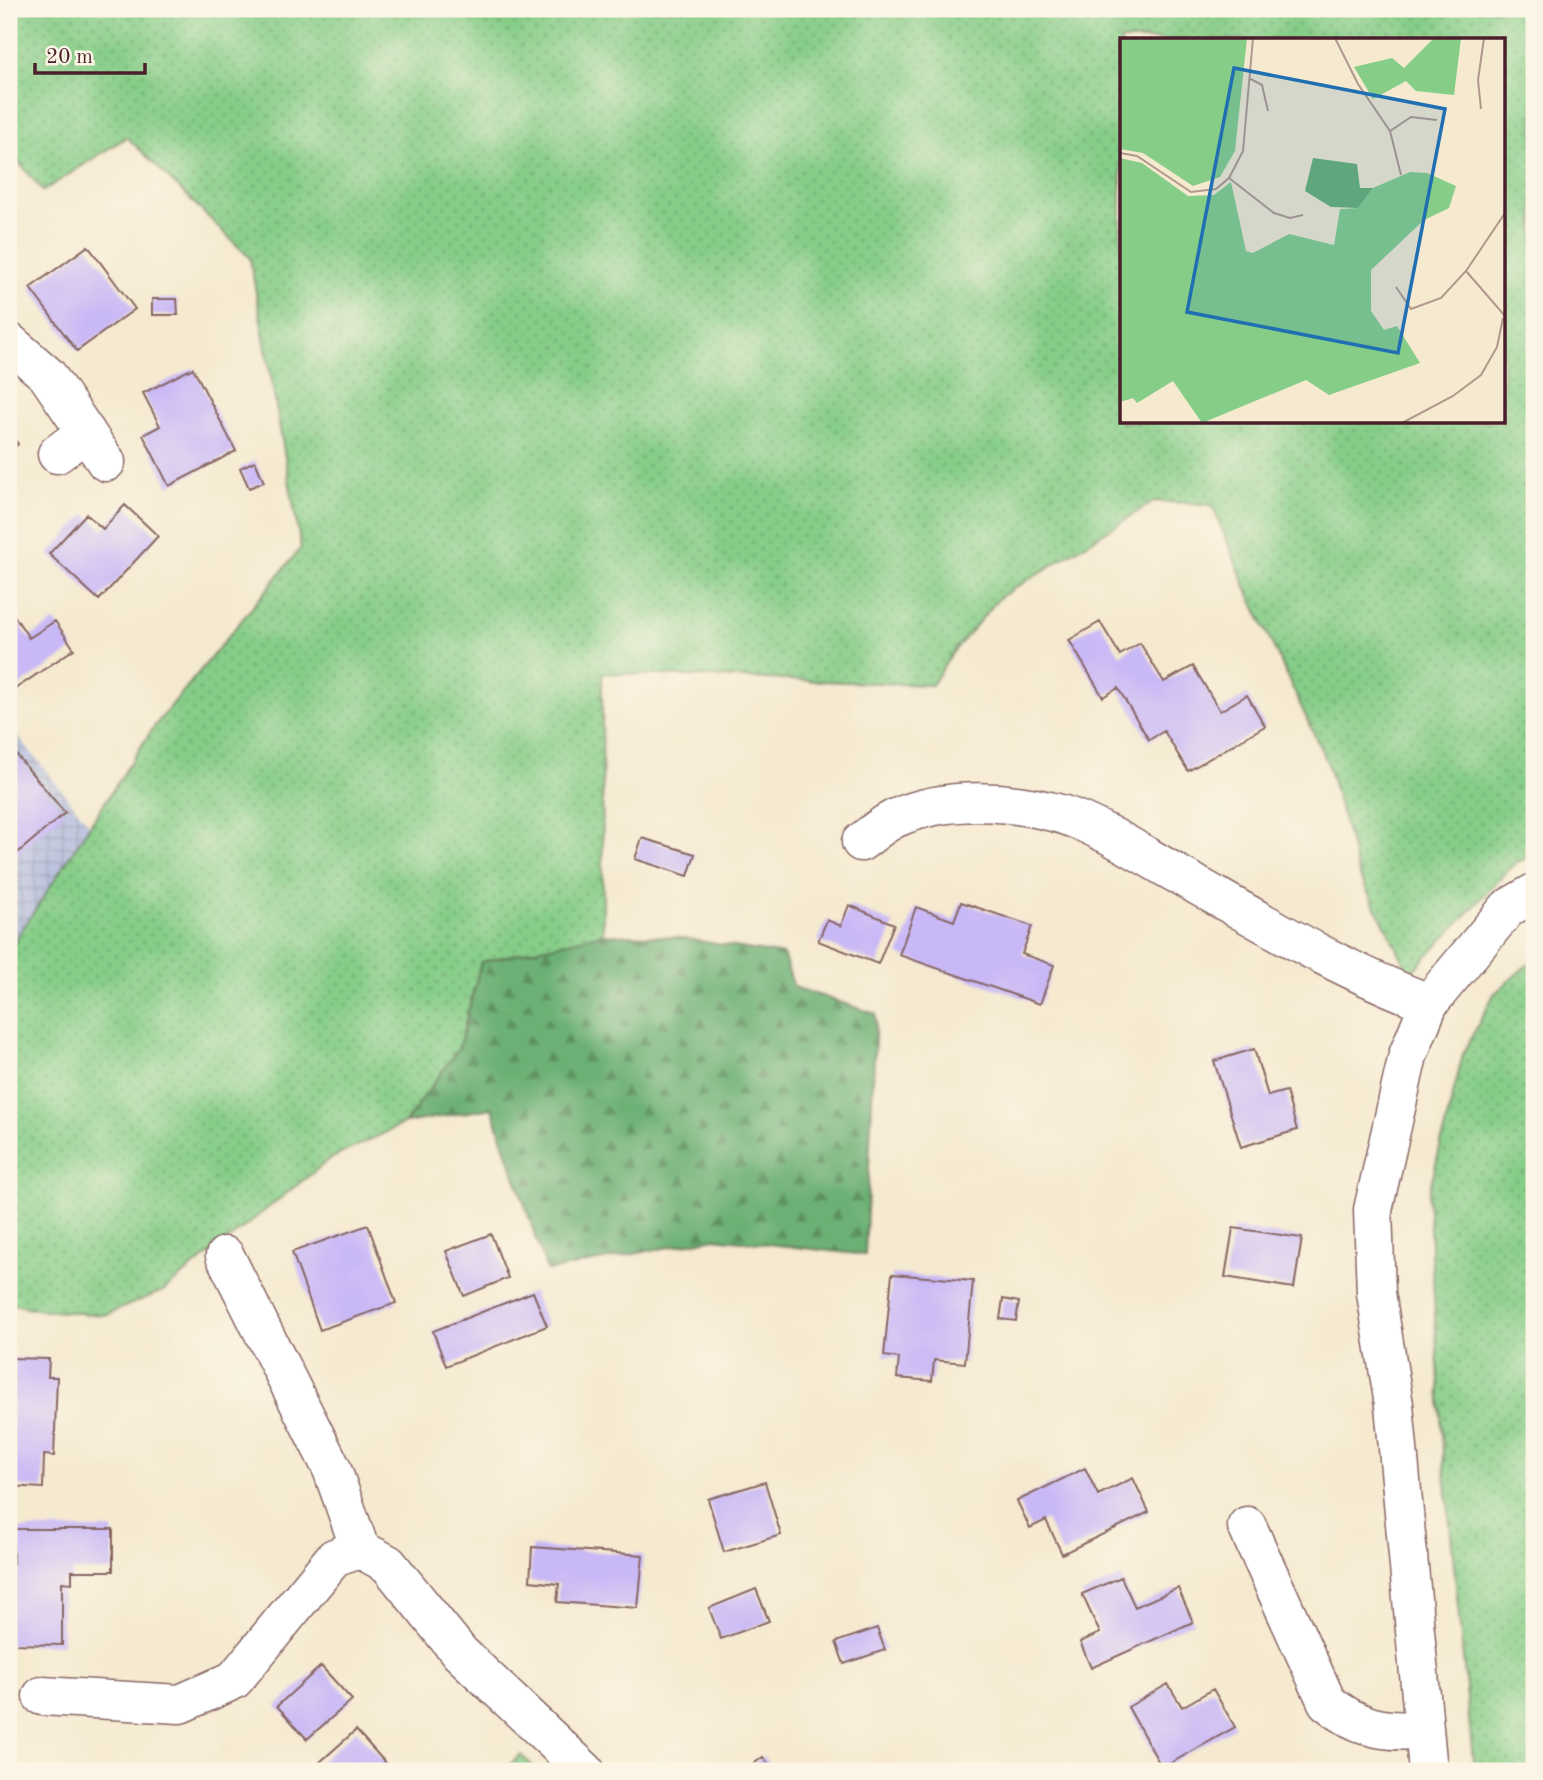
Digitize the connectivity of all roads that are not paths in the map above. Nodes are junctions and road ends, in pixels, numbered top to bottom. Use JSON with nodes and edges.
{"nodes":[{"id":1,"x":9,"y":342,"type":"edge"},
{"id":2,"x":83,"y":449,"type":"dead end"},
{"id":3,"x":861,"y":842,"type":"dead end"},
{"id":4,"x":1534,"y":893,"type":"edge"},
{"id":5,"x":1429,"y":1003,"type":"junction"},
{"id":6,"x":225,"y":1256,"type":"dead end"},
{"id":7,"x":1247,"y":1526,"type":"dead end"},
{"id":8,"x":360,"y":1549,"type":"junction"},
{"id":9,"x":42,"y":1696,"type":"dead end"},
{"id":10,"x":1424,"y":1729,"type":"junction"},
{"id":11,"x":585,"y":1771,"type":"edge"},
{"id":12,"x":1428,"y":1771,"type":"edge"}],
"edges":[{"from":1,"to":2,"type":"street"},
{"from":3,"to":5,"type":"street"},
{"from":4,"to":5,"type":"street"},
{"from":5,"to":10,"type":"street"},
{"from":6,"to":8,"type":"street"},
{"from":7,"to":10,"type":"street"},
{"from":8,"to":9,"type":"street"},
{"from":8,"to":11,"type":"street"},
{"from":10,"to":12,"type":"street"}]}
